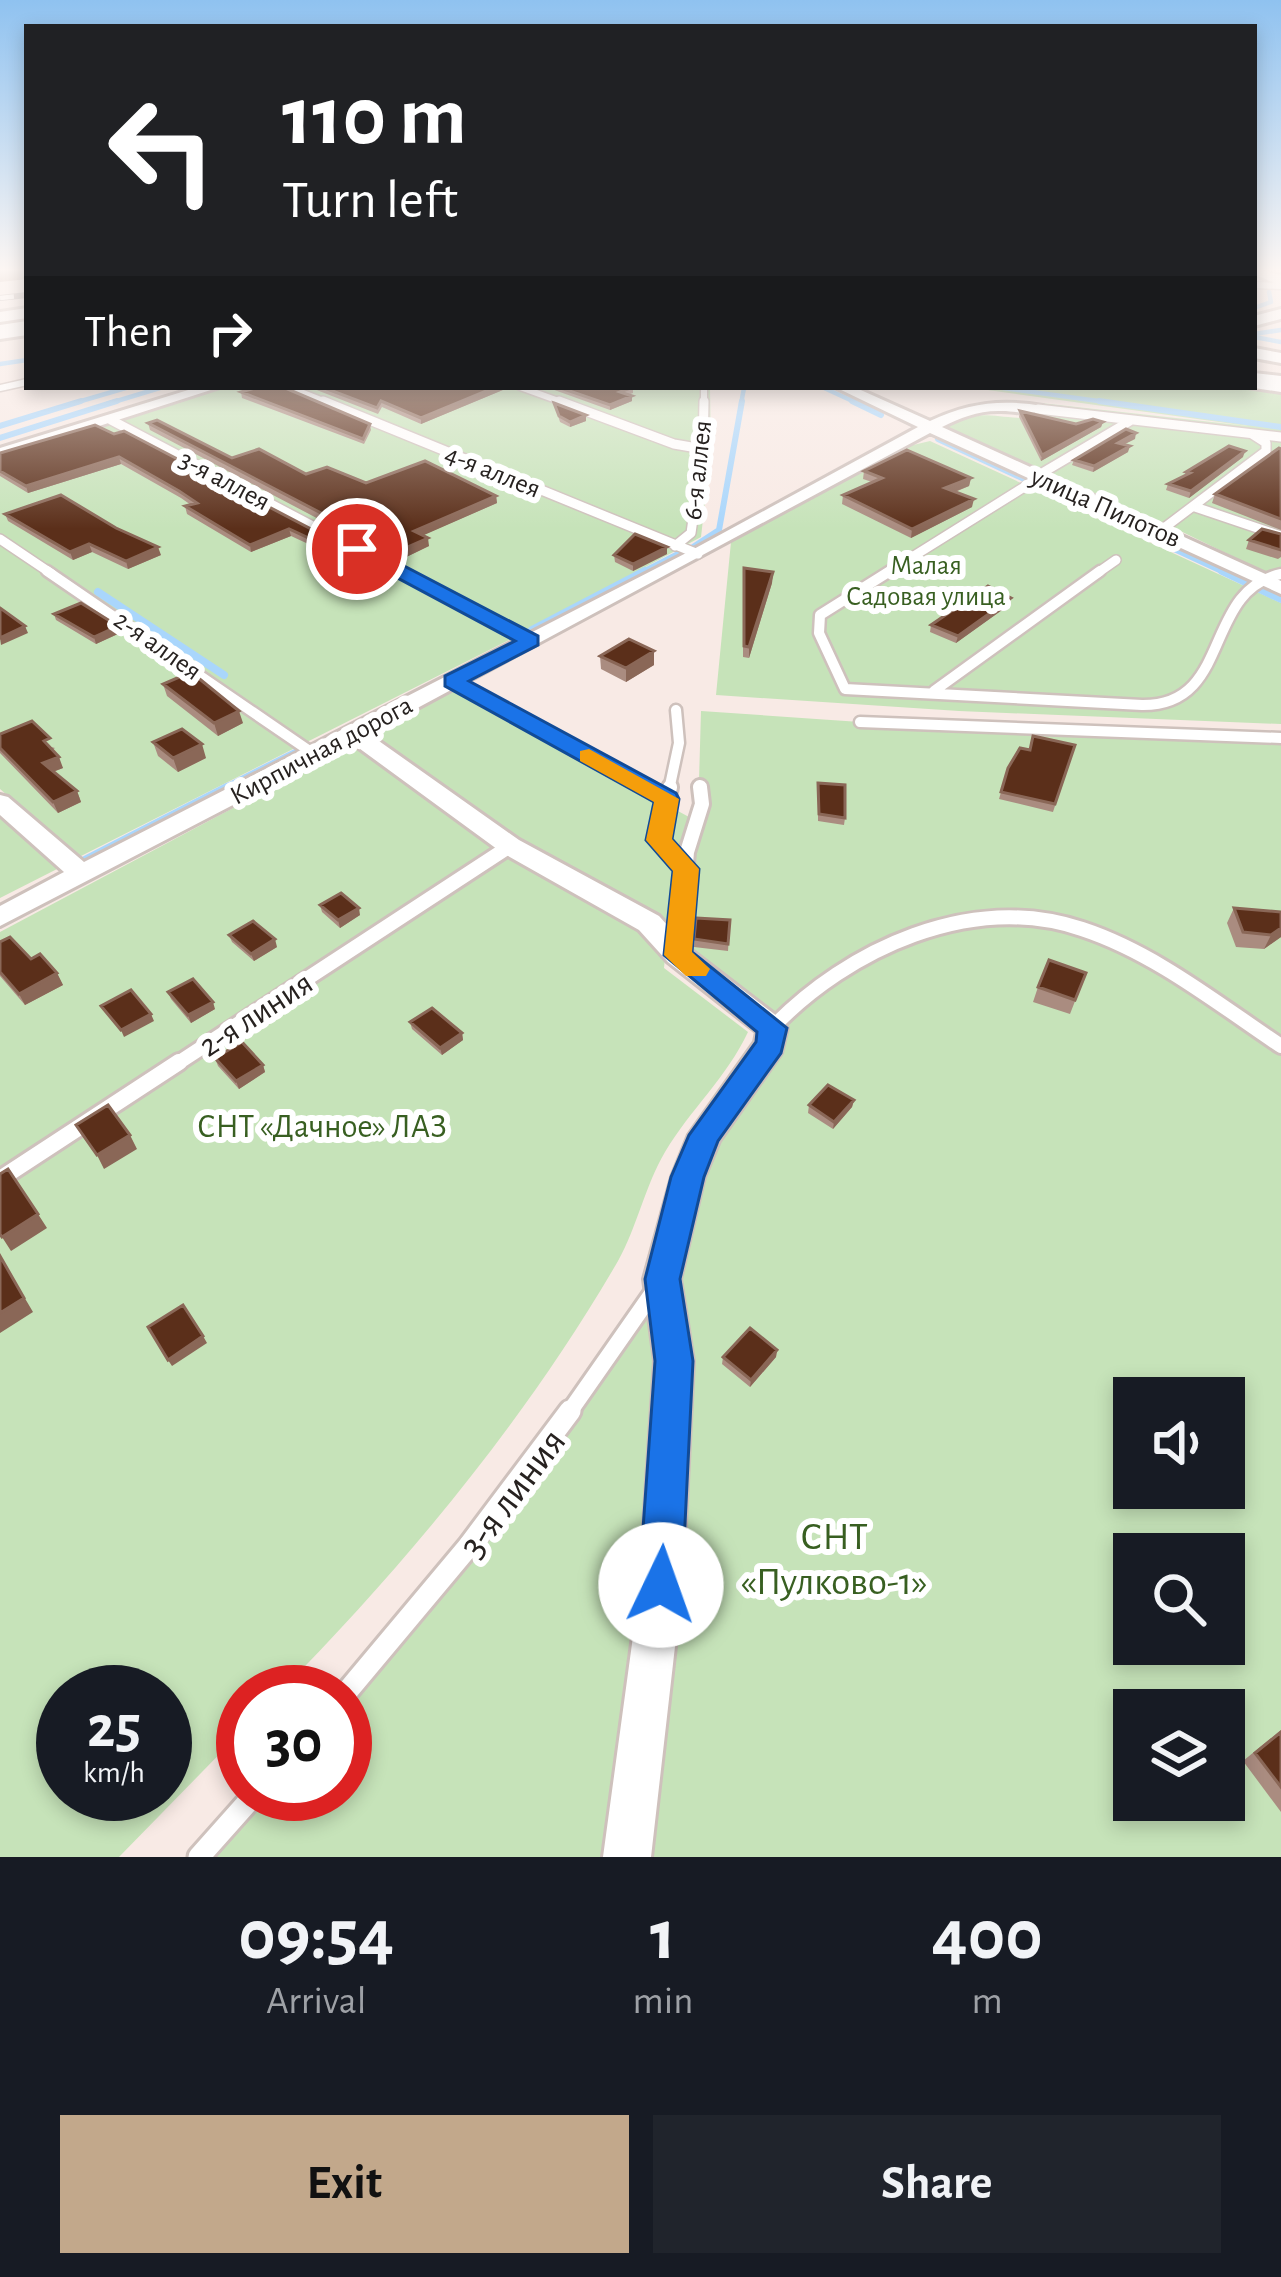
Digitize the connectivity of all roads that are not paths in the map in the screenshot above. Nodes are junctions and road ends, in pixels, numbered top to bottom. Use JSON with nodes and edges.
{"nodes":[{"id":1,"x":204,"y":390,"type":"edge"},
{"id":2,"x":295,"y":390,"type":"edge"},
{"id":3,"x":528,"y":390,"type":"edge"},
{"id":4,"x":704,"y":390,"type":"edge"},
{"id":5,"x":849,"y":390,"type":"edge"},
{"id":6,"x":1039,"y":410,"type":"joint"},
{"id":7,"x":111,"y":420,"type":"junction"},
{"id":8,"x":1132,"y":420,"type":"junction"},
{"id":9,"x":931,"y":428,"type":"junction"},
{"id":10,"x":1252,"y":434,"type":"junction"},
{"id":11,"x":1281,"y":437,"type":"edge"},
{"id":12,"x":1266,"y":443,"type":"junction"},
{"id":13,"x":1281,"y":448,"type":"edge"},
{"id":14,"x":703,"y":449,"type":"junction"},
{"id":15,"x":0,"y":453,"type":"edge"},
{"id":16,"x":1036,"y":481,"type":"junction"},
{"id":17,"x":1195,"y":507,"type":"junction"},
{"id":18,"x":1160,"y":531,"type":"junction"},
{"id":19,"x":1281,"y":536,"type":"edge"},
{"id":20,"x":0,"y":539,"type":"edge"},
{"id":21,"x":675,"y":545,"type":"junction"},
{"id":22,"x":698,"y":554,"type":"junction"},
{"id":23,"x":1116,"y":560,"type":"dead end"},
{"id":24,"x":1281,"y":574,"type":"edge"},
{"id":25,"x":1260,"y":578,"type":"junction"},
{"id":26,"x":1281,"y":588,"type":"edge"},
{"id":27,"x":531,"y":641,"type":"junction"},
{"id":28,"x":453,"y":681,"type":"junction"},
{"id":29,"x":934,"y":691,"type":"junction"},
{"id":30,"x":676,"y":710,"type":"dead end"},
{"id":31,"x":860,"y":722,"type":"dead end"},
{"id":32,"x":354,"y":734,"type":"junction"},
{"id":33,"x":1281,"y":738,"type":"edge"},
{"id":34,"x":314,"y":754,"type":"junction"},
{"id":35,"x":700,"y":786,"type":"dead end"},
{"id":36,"x":667,"y":799,"type":"junction"},
{"id":37,"x":0,"y":802,"type":"edge"},
{"id":38,"x":510,"y":846,"type":"junction"},
{"id":39,"x":686,"y":869,"type":"junction"},
{"id":40,"x":82,"y":874,"type":"junction"},
{"id":41,"x":0,"y":917,"type":"edge"},
{"id":42,"x":678,"y":955,"type":"junction"},
{"id":43,"x":772,"y":1028,"type":"junction"},
{"id":44,"x":1281,"y":1046,"type":"edge"},
{"id":45,"x":0,"y":1179,"type":"edge"},
{"id":46,"x":662,"y":1279,"type":"junction"},
{"id":47,"x":371,"y":1665,"type":"edge"},
{"id":48,"x":232,"y":1821,"type":"edge"},
{"id":49,"x":199,"y":1857,"type":"edge"},
{"id":50,"x":627,"y":1857,"type":"edge"}],
"edges":[{"from":1,"to":7,"type":"street"},
{"from":2,"to":21,"type":"lane","name":"4-я аллея"},
{"from":3,"to":14,"type":"lane"},
{"from":4,"to":14,"type":"lane","name":"6-я аллея"},
{"from":5,"to":9,"type":"street","name":"улица Пилотов"},
{"from":6,"to":8,"type":"lane"},
{"from":6,"to":9,"type":"street","name":"Кирпичная дорога"},
{"from":7,"to":15,"type":"street"},
{"from":7,"to":27,"type":"lane","name":"3-я аллея"},
{"from":8,"to":10,"type":"lane"},
{"from":8,"to":16,"type":"lane"},
{"from":9,"to":16,"type":"street","name":"улица Пилотов"},
{"from":9,"to":22,"type":"street","name":"Кирпичная дорога"},
{"from":10,"to":11,"type":"lane"},
{"from":10,"to":12,"type":"lane"},
{"from":12,"to":13,"type":"lane"},
{"from":12,"to":17,"type":"lane"},
{"from":14,"to":21,"type":"lane","name":"6-я аллея"},
{"from":16,"to":18,"type":"street","name":"улица Пилотов"},
{"from":16,"to":29,"type":"lane"},
{"from":17,"to":18,"type":"lane"},
{"from":17,"to":19,"type":"lane"},
{"from":18,"to":25,"type":"street","name":"улица Пилотов"},
{"from":20,"to":34,"type":"lane","name":"2-я аллея"},
{"from":21,"to":22,"type":"lane","name":"4-я аллея"},
{"from":22,"to":27,"type":"street","name":"Кирпичная дорога"},
{"from":23,"to":29,"type":"lane"},
{"from":24,"to":25,"type":"lane"},
{"from":25,"to":26,"type":"street","name":"улица Пилотов"},
{"from":25,"to":29,"type":"lane"},
{"from":27,"to":28,"type":"street","name":"Кирпичная дорога"},
{"from":28,"to":32,"type":"street","name":"Кирпичная дорога"},
{"from":28,"to":36,"type":"lane"},
{"from":30,"to":36,"type":"lane"},
{"from":31,"to":33,"type":"lane"},
{"from":32,"to":34,"type":"street","name":"Кирпичная дорога"},
{"from":32,"to":38,"type":"street"},
{"from":34,"to":40,"type":"street","name":"Кирпичная дорога"},
{"from":35,"to":39,"type":"lane"},
{"from":36,"to":39,"type":"lane"},
{"from":37,"to":40,"type":"street"},
{"from":38,"to":42,"type":"street"},
{"from":38,"to":45,"type":"lane","name":"2-я линия"},
{"from":39,"to":42,"type":"lane"},
{"from":40,"to":41,"type":"street","name":"Кирпичная дорога"},
{"from":42,"to":43,"type":"street"},
{"from":43,"to":44,"type":"lane"},
{"from":43,"to":46,"type":"street"},
{"from":46,"to":47,"type":"lane","name":"3-я линия"},
{"from":46,"to":50,"type":"street"},
{"from":48,"to":49,"type":"lane"}]}
